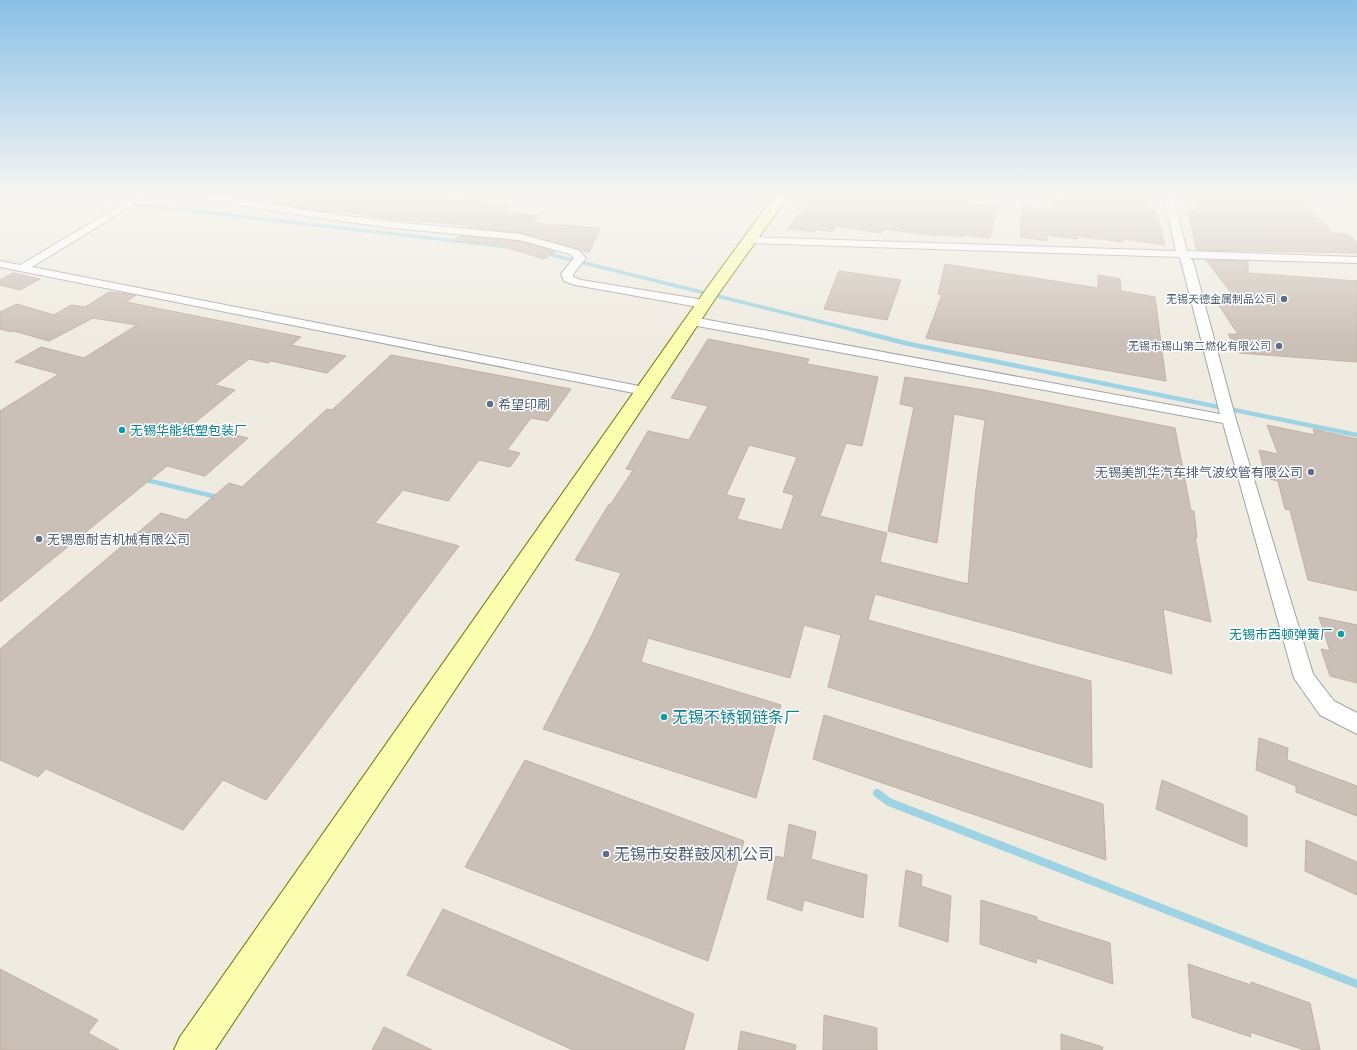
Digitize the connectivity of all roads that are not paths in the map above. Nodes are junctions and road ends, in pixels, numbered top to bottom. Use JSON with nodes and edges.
{"nodes":[{"id":1,"x":61,"y":245,"type":"edge"},
{"id":2,"x":550,"y":245,"type":"edge"},
{"id":3,"x":745,"y":245,"type":"edge"},
{"id":4,"x":894,"y":245,"type":"edge"},
{"id":5,"x":1180,"y":245,"type":"edge"},
{"id":6,"x":1183,"y":255,"type":"junction"},
{"id":7,"x":1357,"y":260,"type":"edge"},
{"id":8,"x":0,"y":264,"type":"edge"},
{"id":9,"x":22,"y":268,"type":"junction"},
{"id":10,"x":704,"y":304,"type":"junction"},
{"id":11,"x":644,"y":390,"type":"junction"},
{"id":12,"x":1227,"y":412,"type":"junction"},
{"id":13,"x":1357,"y":724,"type":"edge"},
{"id":14,"x":193,"y":1050,"type":"edge"}],
"edges":[{"from":1,"to":9,"type":"street"},
{"from":2,"to":10,"type":"street"},
{"from":3,"to":10,"type":"street"},
{"from":4,"to":6,"type":"street"},
{"from":5,"to":6,"type":"street"},
{"from":6,"to":7,"type":"street"},
{"from":6,"to":12,"type":"street"},
{"from":8,"to":9,"type":"street"},
{"from":9,"to":11,"type":"street"},
{"from":10,"to":11,"type":"street"},
{"from":10,"to":12,"type":"street"},
{"from":11,"to":14,"type":"street"},
{"from":12,"to":13,"type":"street"}]}
